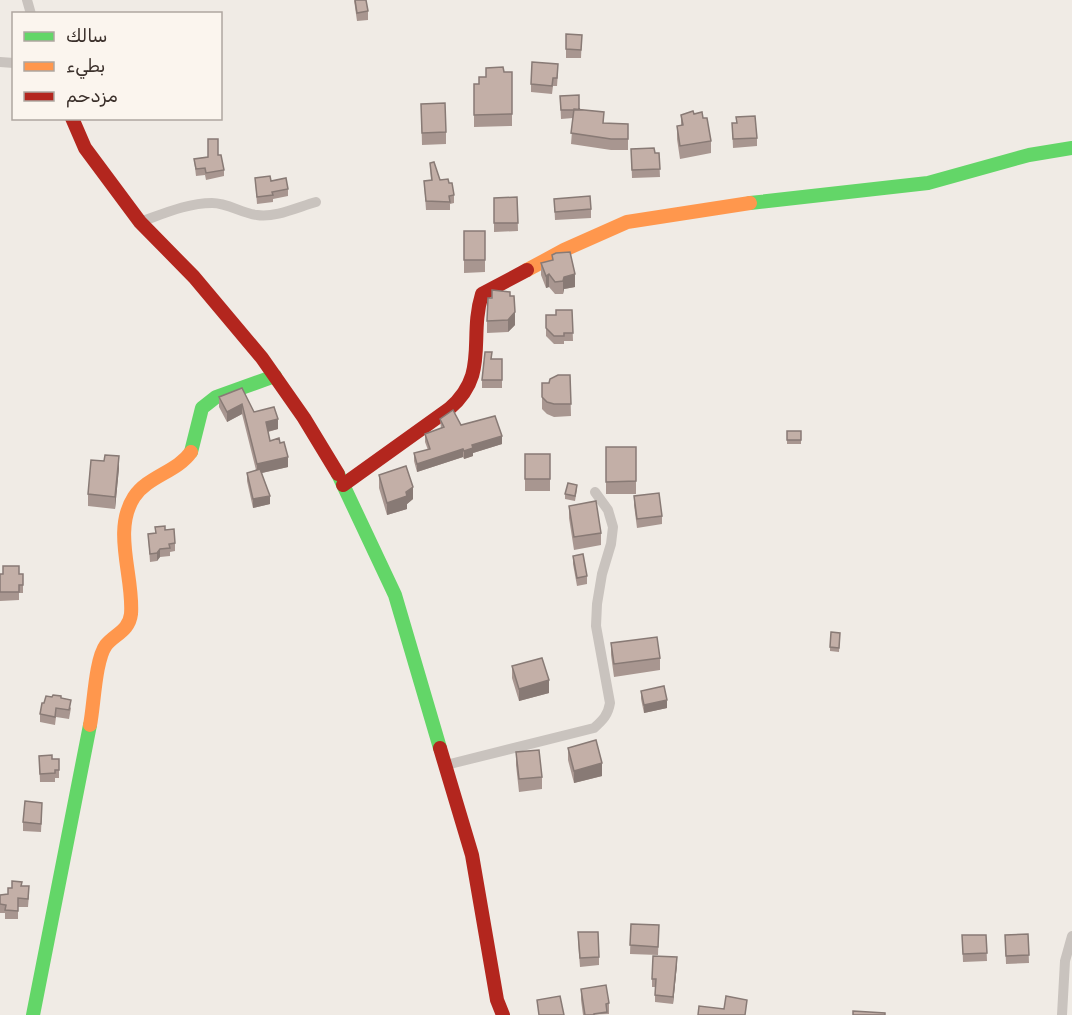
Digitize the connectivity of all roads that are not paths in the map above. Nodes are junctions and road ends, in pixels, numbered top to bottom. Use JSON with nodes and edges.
{"nodes":[{"id":1,"x":73,"y":120,"type":"edge"},
{"id":2,"x":1072,"y":148,"type":"edge"},
{"id":3,"x":316,"y":202,"type":"dead end"},
{"id":4,"x":140,"y":222,"type":"junction"},
{"id":5,"x":275,"y":376,"type":"junction"},
{"id":6,"x":344,"y":485,"type":"junction"},
{"id":7,"x":595,"y":492,"type":"dead end"},
{"id":8,"x":446,"y":765,"type":"junction"},
{"id":9,"x":1072,"y":936,"type":"edge"},
{"id":10,"x":33,"y":1015,"type":"edge"},
{"id":11,"x":503,"y":1015,"type":"edge"},
{"id":12,"x":1062,"y":1015,"type":"edge"}],
"edges":[{"from":1,"to":4,"type":"street"},
{"from":2,"to":6,"type":"street"},
{"from":3,"to":4,"type":"street"},
{"from":4,"to":5,"type":"street"},
{"from":5,"to":6,"type":"street"},
{"from":5,"to":10,"type":"street"},
{"from":6,"to":8,"type":"street"},
{"from":7,"to":8,"type":"street"},
{"from":8,"to":11,"type":"street"},
{"from":9,"to":12,"type":"street"}]}
